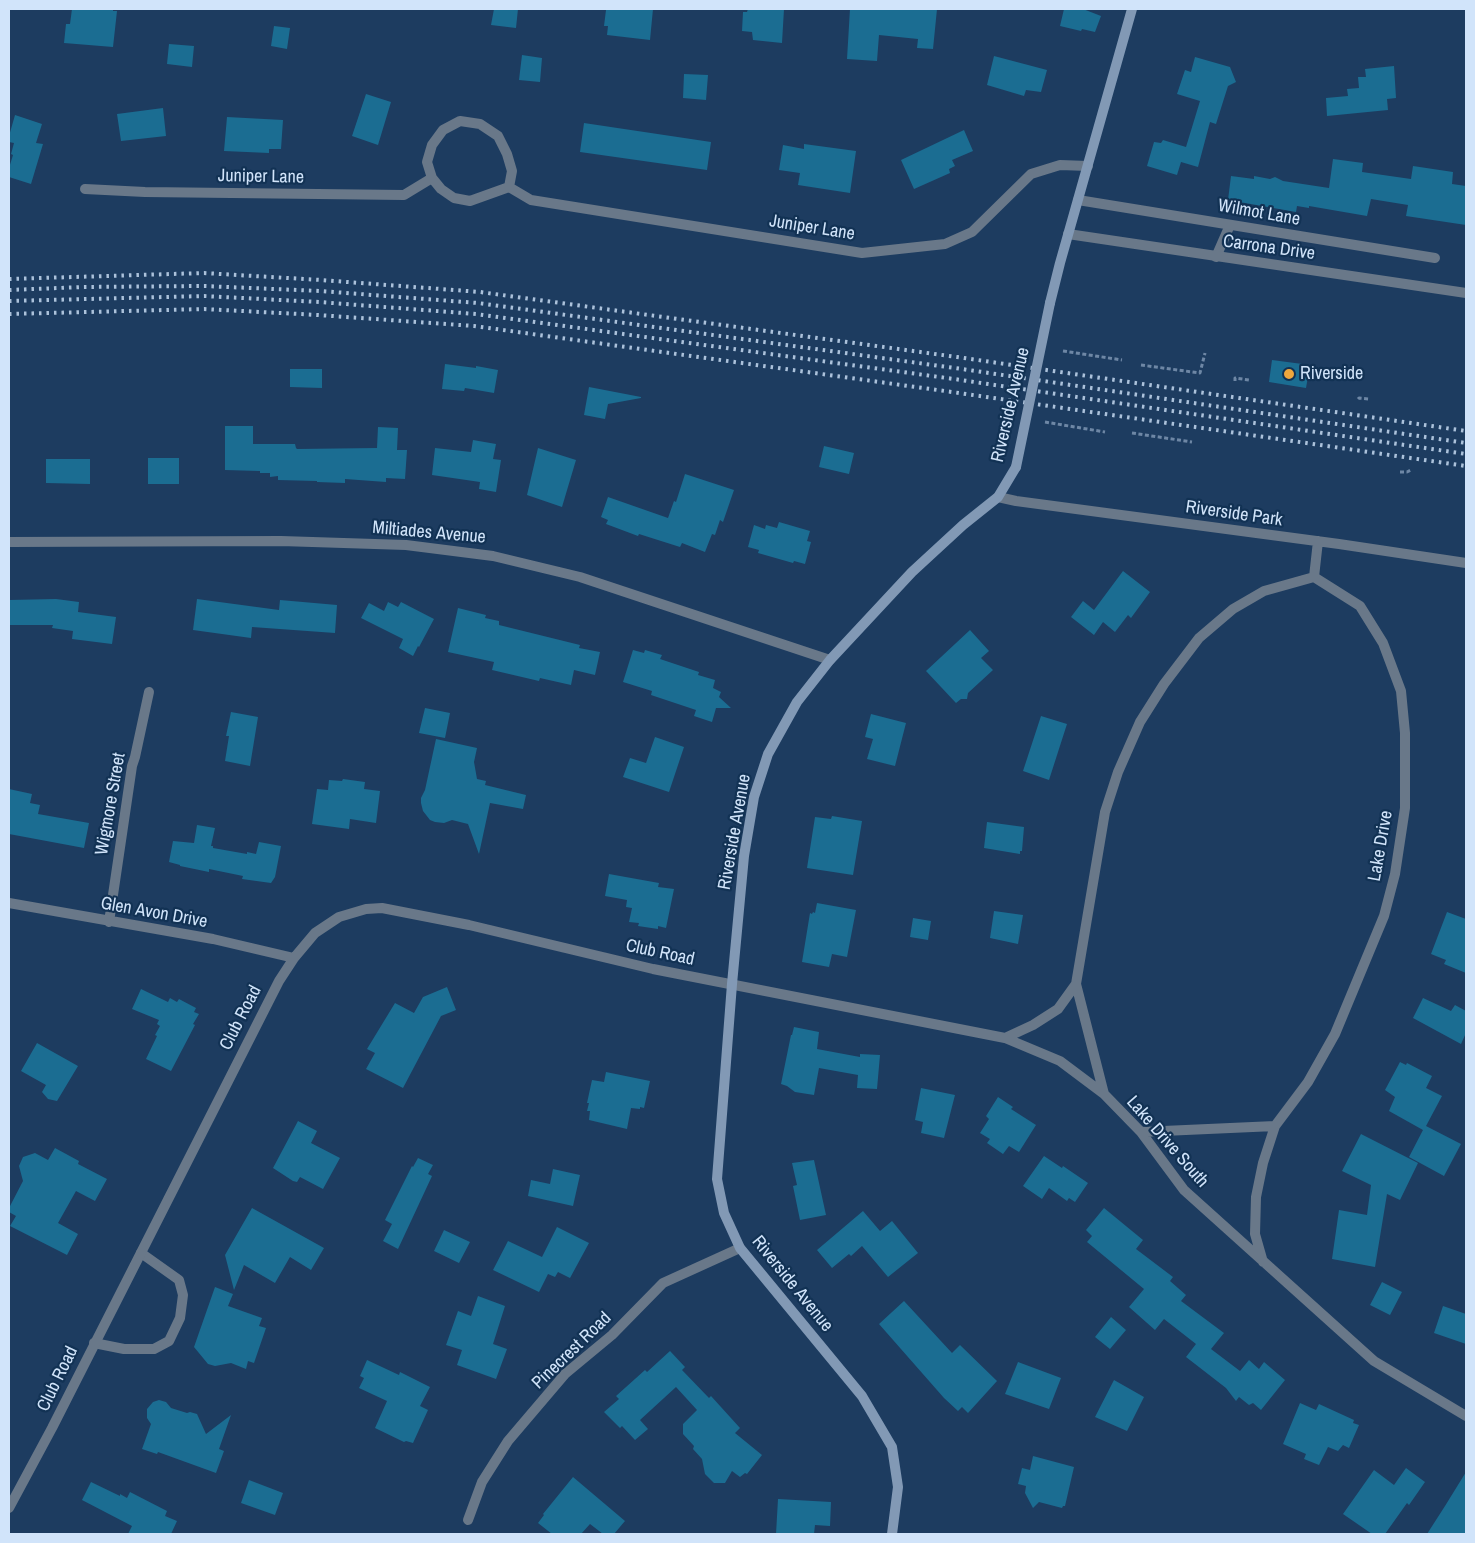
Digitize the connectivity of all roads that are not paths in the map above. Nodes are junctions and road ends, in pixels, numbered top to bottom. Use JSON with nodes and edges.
{"nodes":[{"id":1,"x":1132,"y":9,"type":"edge"},
{"id":2,"x":1088,"y":166,"type":"junction"},
{"id":3,"x":432,"y":178,"type":"junction"},
{"id":4,"x":509,"y":187,"type":"junction"},
{"id":5,"x":85,"y":189,"type":"dead end"},
{"id":6,"x":1078,"y":200,"type":"junction"},
{"id":7,"x":1230,"y":225,"type":"junction"},
{"id":8,"x":1068,"y":234,"type":"junction"},
{"id":9,"x":1216,"y":257,"type":"junction"},
{"id":10,"x":1436,"y":258,"type":"dead end"},
{"id":11,"x":1466,"y":293,"type":"edge"},
{"id":12,"x":998,"y":497,"type":"junction"},
{"id":13,"x":1318,"y":541,"type":"junction"},
{"id":14,"x":9,"y":542,"type":"edge"},
{"id":15,"x":1466,"y":563,"type":"edge"},
{"id":16,"x":1314,"y":577,"type":"junction"},
{"id":17,"x":830,"y":660,"type":"junction"},
{"id":18,"x":149,"y":692,"type":"dead end"},
{"id":19,"x":9,"y":903,"type":"edge"},
{"id":20,"x":109,"y":922,"type":"junction"},
{"id":21,"x":294,"y":958,"type":"junction"},
{"id":22,"x":732,"y":984,"type":"junction"},
{"id":23,"x":1076,"y":984,"type":"junction"},
{"id":24,"x":1005,"y":1038,"type":"junction"},
{"id":25,"x":1104,"y":1094,"type":"junction"},
{"id":26,"x":1274,"y":1126,"type":"junction"},
{"id":27,"x":1141,"y":1132,"type":"junction"},
{"id":28,"x":740,"y":1248,"type":"junction"},
{"id":29,"x":141,"y":1253,"type":"junction"},
{"id":30,"x":1263,"y":1263,"type":"junction"},
{"id":31,"x":94,"y":1342,"type":"junction"},
{"id":32,"x":1466,"y":1416,"type":"edge"},
{"id":33,"x":9,"y":1508,"type":"edge"},
{"id":34,"x":468,"y":1520,"type":"dead end"},
{"id":35,"x":892,"y":1534,"type":"edge"}],
"edges":[{"from":1,"to":2,"type":"street","name":"Riverside Avenue"},
{"from":2,"to":4,"type":"street","name":"Juniper Lane"},
{"from":2,"to":6,"type":"street","name":"Riverside Avenue"},
{"from":3,"to":4,"type":"street"},
{"from":3,"to":4,"type":"street"},
{"from":3,"to":5,"type":"street","name":"Juniper Lane"},
{"from":6,"to":7,"type":"street","name":"Wilmot Lane"},
{"from":6,"to":8,"type":"street","name":"Riverside Avenue"},
{"from":7,"to":9,"type":"street"},
{"from":7,"to":10,"type":"street","name":"Wilmot Lane"},
{"from":8,"to":9,"type":"street","name":"Carrona Drive"},
{"from":8,"to":12,"type":"street","name":"Riverside Avenue","bridge":true},
{"from":9,"to":11,"type":"street","name":"Carrona Drive"},
{"from":12,"to":13,"type":"street","name":"Riverside Park"},
{"from":12,"to":17,"type":"street","name":"Riverside Avenue"},
{"from":13,"to":15,"type":"street","name":"Riverside Park"},
{"from":13,"to":16,"type":"street"},
{"from":14,"to":17,"type":"street","name":"Miltiades Avenue"},
{"from":16,"to":23,"type":"street"},
{"from":16,"to":26,"type":"street","name":"Lake Drive"},
{"from":17,"to":22,"type":"street","name":"Riverside Avenue"},
{"from":18,"to":20,"type":"street","name":"Wigmore Street"},
{"from":19,"to":20,"type":"street","name":"Glen Avon Drive"},
{"from":20,"to":21,"type":"street","name":"Glen Avon Drive"},
{"from":21,"to":22,"type":"street","name":"Club Road"},
{"from":21,"to":29,"type":"street","name":"Club Road"},
{"from":22,"to":24,"type":"street","name":"Lake Drive South"},
{"from":22,"to":28,"type":"street","name":"Riverside Avenue"},
{"from":23,"to":24,"type":"street"},
{"from":23,"to":25,"type":"street"},
{"from":24,"to":25,"type":"street","name":"Lake Drive South"},
{"from":25,"to":27,"type":"street","name":"Lake Drive South"},
{"from":26,"to":27,"type":"street"},
{"from":26,"to":30,"type":"street","name":"Lake Drive"},
{"from":27,"to":30,"type":"street","name":"Lake Drive South"},
{"from":28,"to":34,"type":"street","name":"Pinecrest Road"},
{"from":28,"to":35,"type":"street","name":"Riverside Avenue"},
{"from":29,"to":31,"type":"street","name":"Club Road"},
{"from":29,"to":31,"type":"street"},
{"from":30,"to":32,"type":"street","name":"Lake Drive South"},
{"from":31,"to":33,"type":"street","name":"Club Road"}]}
